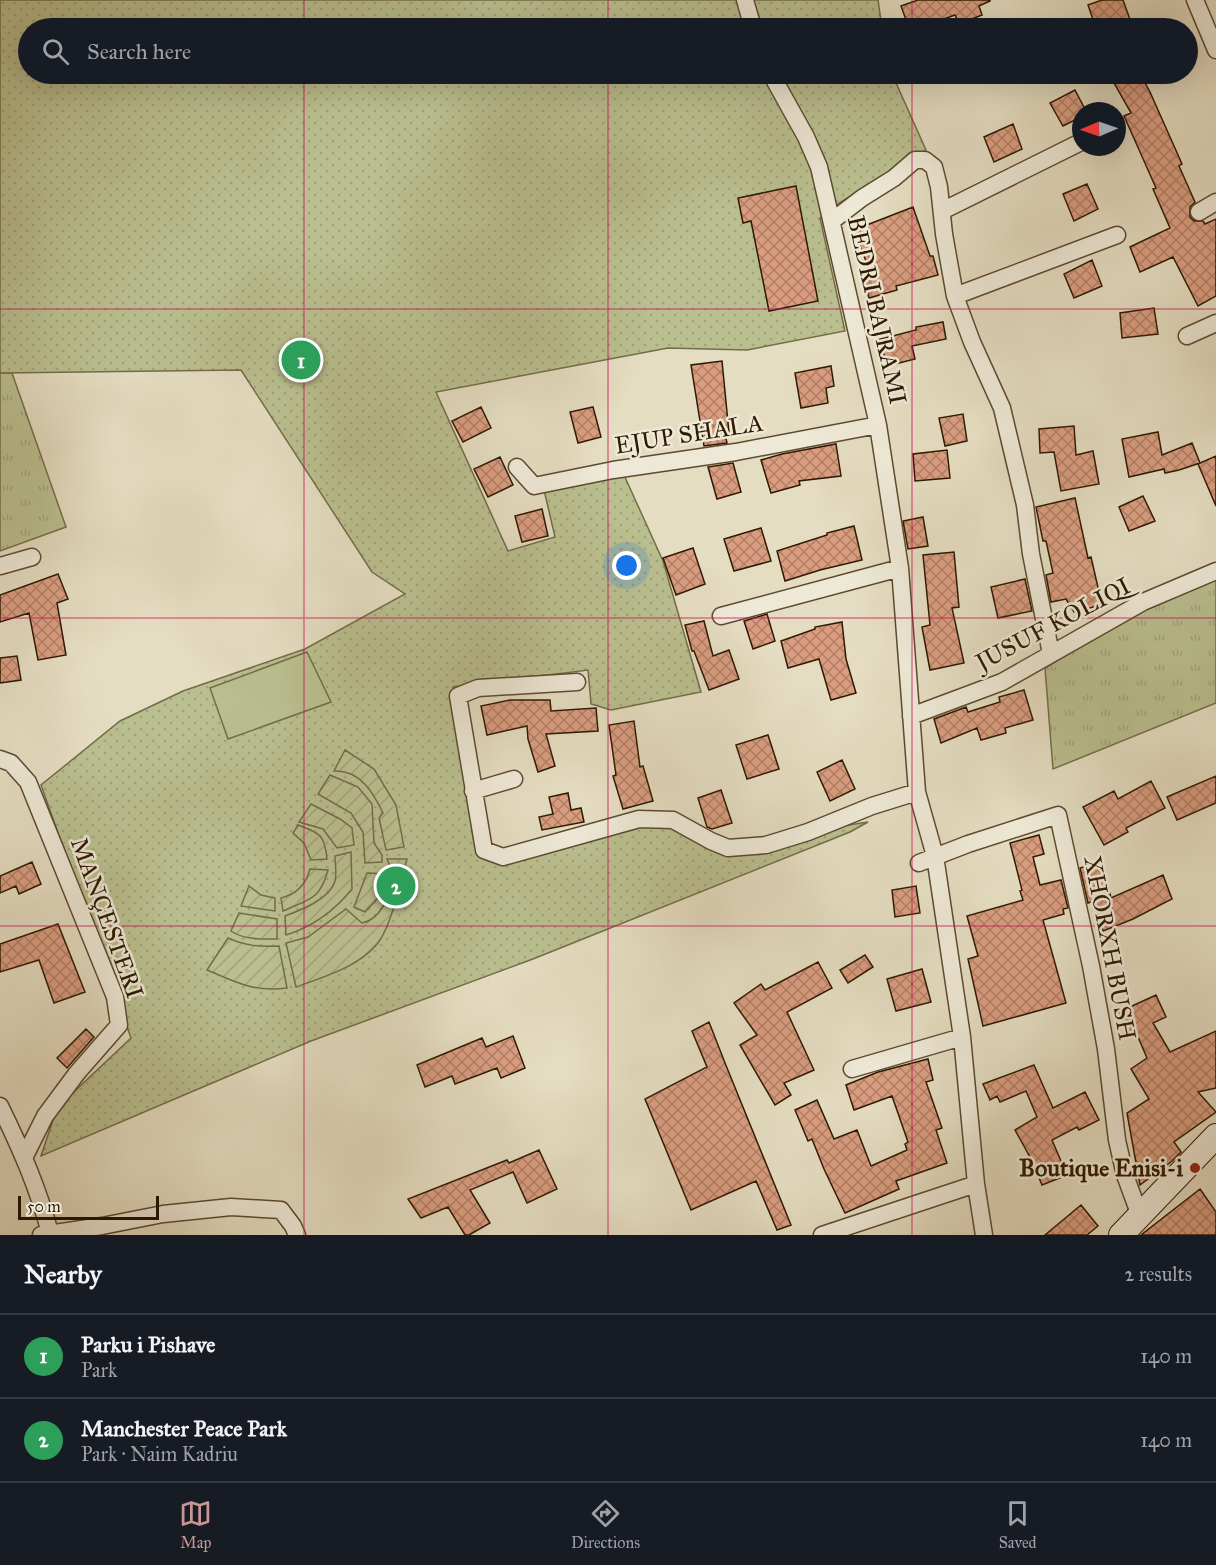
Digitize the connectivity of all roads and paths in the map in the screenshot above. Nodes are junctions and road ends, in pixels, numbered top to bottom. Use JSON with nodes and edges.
{"nodes":[{"id":1,"x":745,"y":0,"type":"edge"},
{"id":2,"x":1196,"y":0,"type":"edge"},
{"id":3,"x":750,"y":18,"type":"edge"},
{"id":4,"x":1216,"y":51,"type":"edge"},
{"id":5,"x":777,"y":84,"type":"edge"},
{"id":6,"x":1072,"y":146,"type":"edge"},
{"id":7,"x":1216,"y":202,"type":"edge"},
{"id":8,"x":942,"y":211,"type":"junction"},
{"id":9,"x":1199,"y":212,"type":"dead end"},
{"id":10,"x":832,"y":221,"type":"junction"},
{"id":11,"x":1117,"y":235,"type":"dead end"},
{"id":12,"x":955,"y":296,"type":"junction"},
{"id":13,"x":1216,"y":323,"type":"edge"},
{"id":14,"x":1187,"y":336,"type":"dead end"},
{"id":15,"x":878,"y":425,"type":"junction"},
{"id":16,"x":517,"y":467,"type":"dead end"},
{"id":17,"x":32,"y":557,"type":"dead end"},
{"id":18,"x":0,"y":566,"type":"edge"},
{"id":19,"x":900,"y":568,"type":"junction"},
{"id":20,"x":1216,"y":571,"type":"edge"},
{"id":21,"x":721,"y":616,"type":"dead end"},
{"id":22,"x":1051,"y":654,"type":"junction"},
{"id":23,"x":577,"y":682,"type":"dead end"},
{"id":24,"x":911,"y":716,"type":"junction"},
{"id":25,"x":0,"y":759,"type":"edge"},
{"id":26,"x":514,"y":779,"type":"dead end"},
{"id":27,"x":473,"y":791,"type":"junction"},
{"id":28,"x":917,"y":792,"type":"junction"},
{"id":29,"x":935,"y":856,"type":"junction"},
{"id":30,"x":919,"y":863,"type":"dead end"},
{"id":31,"x":962,"y":1037,"type":"junction"},
{"id":32,"x":852,"y":1069,"type":"dead end"},
{"id":33,"x":0,"y":1106,"type":"edge"},
{"id":34,"x":1216,"y":1136,"type":"edge"},
{"id":35,"x":25,"y":1156,"type":"junction"},
{"id":36,"x":976,"y":1184,"type":"junction"},
{"id":37,"x":1140,"y":1216,"type":"junction"},
{"id":38,"x":46,"y":1234,"type":"edge"},
{"id":39,"x":297,"y":1235,"type":"edge"},
{"id":40,"x":822,"y":1235,"type":"edge"},
{"id":41,"x":984,"y":1235,"type":"edge"},
{"id":42,"x":1121,"y":1235,"type":"edge"}],
"edges":[{"from":1,"to":3,"type":"street"},
{"from":2,"to":4,"type":"street"},
{"from":5,"to":10,"type":"street","name":"BEDRI BAJRAMI"},
{"from":6,"to":8,"type":"street"},
{"from":7,"to":9,"type":"street"},
{"from":8,"to":10,"type":"street"},
{"from":8,"to":12,"type":"street"},
{"from":10,"to":15,"type":"street","name":"BEDRI BAJRAMI"},
{"from":11,"to":12,"type":"street"},
{"from":12,"to":22,"type":"street"},
{"from":13,"to":14,"type":"street"},
{"from":15,"to":16,"type":"street","name":"EJUP SHALA"},
{"from":15,"to":19,"type":"street","name":"BEDRI BAJRAMI"},
{"from":17,"to":18,"type":"street"},
{"from":19,"to":21,"type":"street"},
{"from":19,"to":24,"type":"street","name":"BEDRI BAJRAMI"},
{"from":20,"to":22,"type":"street","name":"JUSUF KOLIQI"},
{"from":22,"to":24,"type":"street","name":"JUSUF KOLIQI"},
{"from":23,"to":27,"type":"street"},
{"from":24,"to":28,"type":"street","name":"BEDRI BAJRAMI"},
{"from":25,"to":35,"type":"street","name":"MANÇESTERI"},
{"from":26,"to":27,"type":"street"},
{"from":27,"to":28,"type":"street"},
{"from":28,"to":29,"type":"street","name":"BEDRI BAJRAMI"},
{"from":29,"to":30,"type":"street"},
{"from":29,"to":31,"type":"street","name":"BEDRI BAJRAMI"},
{"from":29,"to":37,"type":"street","name":"XHORXH BUSH"},
{"from":31,"to":32,"type":"street"},
{"from":31,"to":36,"type":"street","name":"BEDRI BAJRAMI"},
{"from":33,"to":35,"type":"street"},
{"from":34,"to":37,"type":"main road"},
{"from":35,"to":38,"type":"street"},
{"from":36,"to":40,"type":"street"},
{"from":36,"to":41,"type":"street","name":"BEDRI BAJRAMI"},
{"from":37,"to":42,"type":"main road"},
{"from":38,"to":39,"type":"street"}]}
